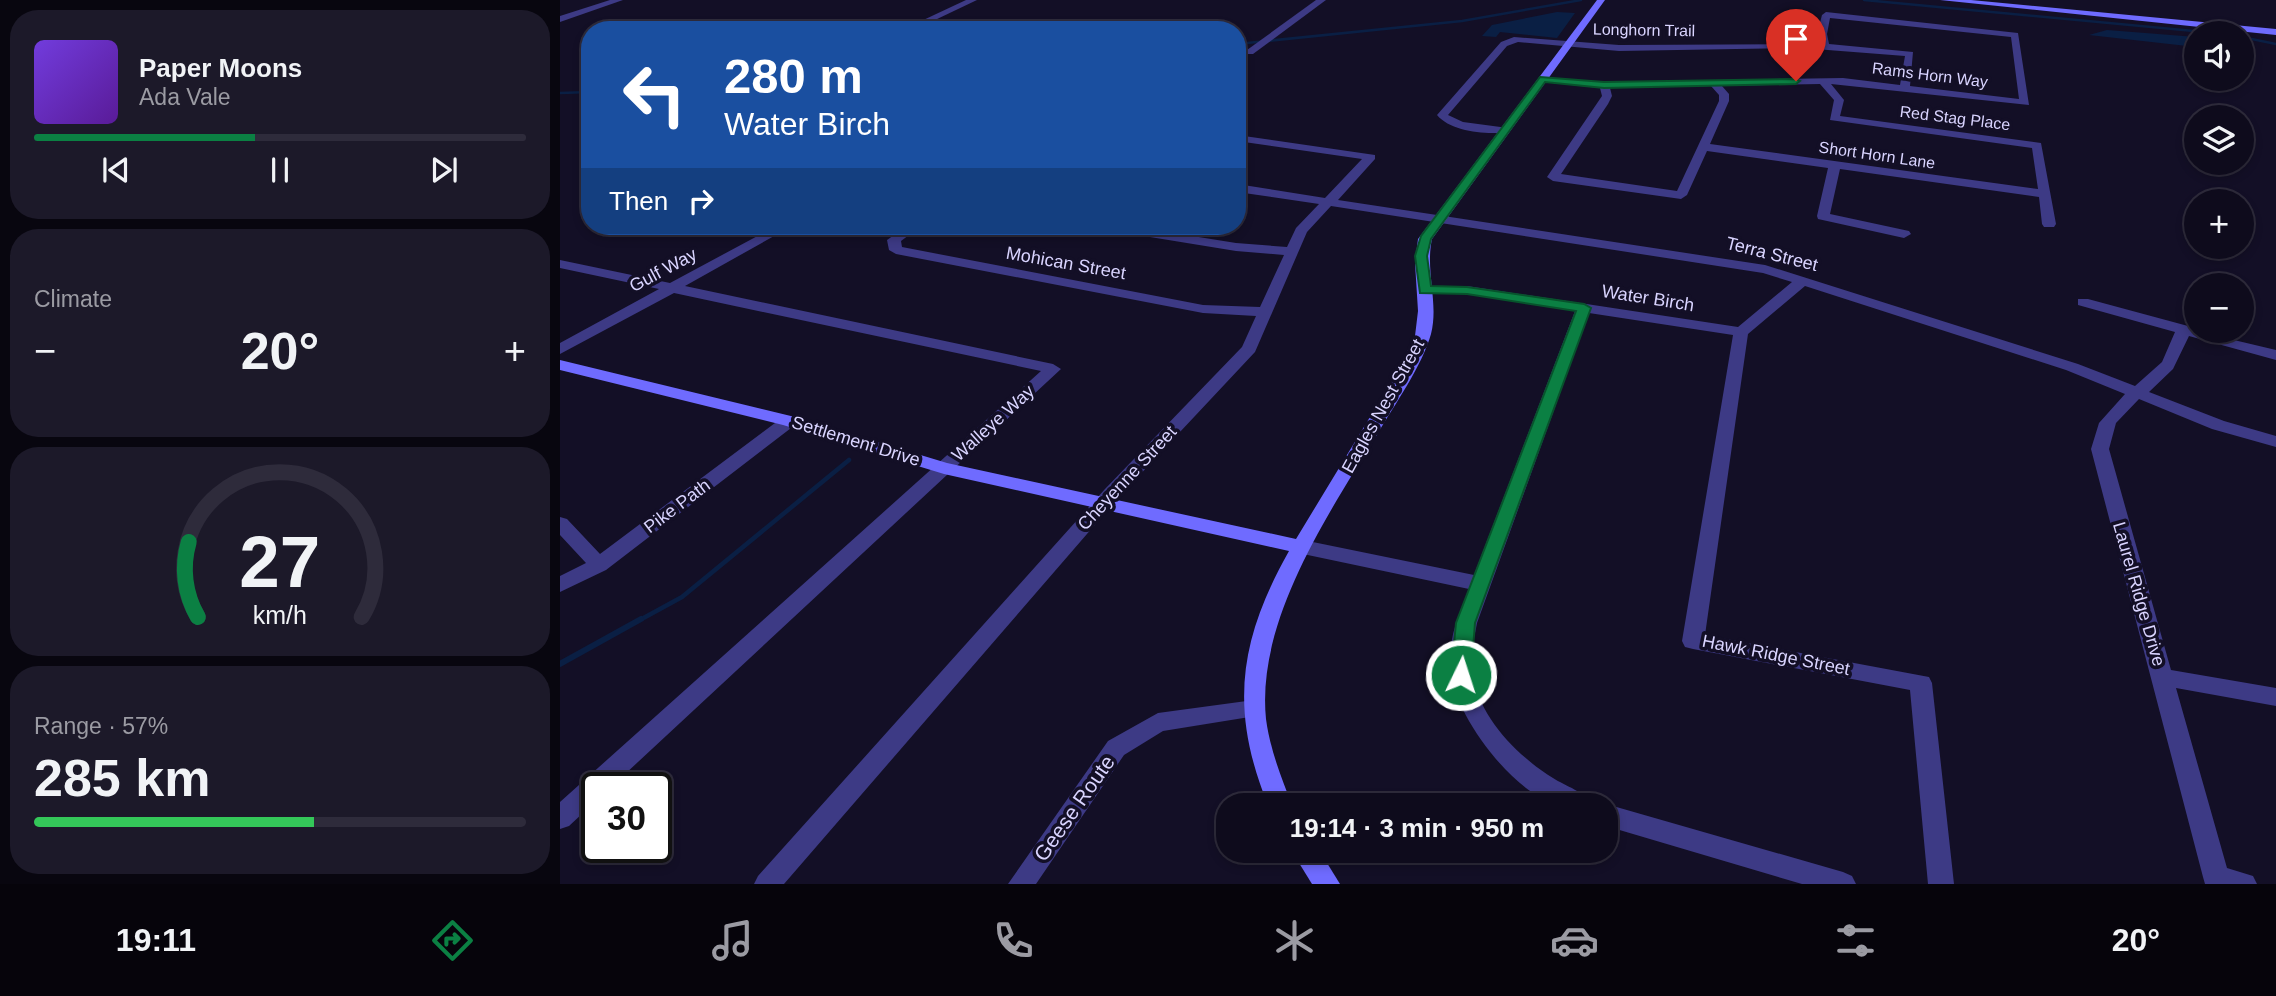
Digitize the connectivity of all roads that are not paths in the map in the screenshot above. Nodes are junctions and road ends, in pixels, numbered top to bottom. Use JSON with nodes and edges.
{"nodes":[{"id":1,"x":619,"y":0,"type":"edge"},
{"id":2,"x":973,"y":0,"type":"edge"},
{"id":3,"x":1322,"y":0,"type":"edge"},
{"id":4,"x":1944,"y":0,"type":"edge"},
{"id":5,"x":1599,"y":2,"type":"edge"},
{"id":6,"x":2034,"y":4,"type":"edge"},
{"id":7,"x":560,"y":19,"type":"edge"},
{"id":8,"x":926,"y":21,"type":"edge"},
{"id":9,"x":2276,"y":32,"type":"edge"},
{"id":10,"x":1568,"y":44,"type":"junction"},
{"id":11,"x":1825,"y":46,"type":"junction"},
{"id":12,"x":1250,"y":52,"type":"dead end"},
{"id":13,"x":1543,"y":79,"type":"junction"},
{"id":14,"x":1823,"y":81,"type":"junction"},
{"id":15,"x":1714,"y":83,"type":"junction"},
{"id":16,"x":1604,"y":85,"type":"junction"},
{"id":17,"x":1905,"y":88,"type":"junction"},
{"id":18,"x":1504,"y":130,"type":"junction"},
{"id":19,"x":1246,"y":139,"type":"edge"},
{"id":20,"x":1705,"y":147,"type":"junction"},
{"id":21,"x":1835,"y":165,"type":"junction"},
{"id":22,"x":1246,"y":189,"type":"edge"},
{"id":23,"x":2044,"y":194,"type":"junction"},
{"id":24,"x":1327,"y":202,"type":"junction"},
{"id":25,"x":1439,"y":217,"type":"junction"},
{"id":26,"x":2049,"y":224,"type":"dead end"},
{"id":27,"x":1904,"y":234,"type":"dead end"},
{"id":28,"x":768,"y":235,"type":"edge"},
{"id":29,"x":902,"y":235,"type":"edge"},
{"id":30,"x":1162,"y":235,"type":"edge"},
{"id":31,"x":1292,"y":251,"type":"junction"},
{"id":32,"x":560,"y":264,"type":"edge"},
{"id":33,"x":1804,"y":280,"type":"junction"},
{"id":34,"x":672,"y":287,"type":"junction"},
{"id":35,"x":1425,"y":290,"type":"junction"},
{"id":36,"x":2083,"y":302,"type":"dead end"},
{"id":37,"x":1584,"y":308,"type":"junction"},
{"id":38,"x":1265,"y":312,"type":"junction"},
{"id":39,"x":2183,"y":329,"type":"junction"},
{"id":40,"x":1741,"y":332,"type":"junction"},
{"id":41,"x":560,"y":349,"type":"edge"},
{"id":42,"x":2276,"y":355,"type":"edge"},
{"id":43,"x":560,"y":365,"type":"edge"},
{"id":44,"x":2135,"y":393,"type":"junction"},
{"id":45,"x":789,"y":421,"type":"junction"},
{"id":46,"x":2276,"y":442,"type":"edge"},
{"id":47,"x":944,"y":468,"type":"junction"},
{"id":48,"x":1103,"y":503,"type":"junction"},
{"id":49,"x":560,"y":523,"type":"edge"},
{"id":50,"x":1303,"y":547,"type":"junction"},
{"id":51,"x":598,"y":565,"type":"junction"},
{"id":52,"x":1481,"y":584,"type":"junction"},
{"id":53,"x":560,"y":585,"type":"edge"},
{"id":54,"x":2162,"y":677,"type":"junction"},
{"id":55,"x":2276,"y":697,"type":"edge"},
{"id":56,"x":1254,"y":709,"type":"junction"},
{"id":57,"x":1275,"y":793,"type":"edge"},
{"id":58,"x":1556,"y":793,"type":"edge"},
{"id":59,"x":560,"y":818,"type":"edge"},
{"id":60,"x":1618,"y":818,"type":"edge"},
{"id":61,"x":1313,"y":863,"type":"edge"},
{"id":62,"x":2217,"y":881,"type":"edge"},
{"id":63,"x":767,"y":884,"type":"edge"},
{"id":64,"x":1021,"y":884,"type":"edge"},
{"id":65,"x":1327,"y":884,"type":"edge"},
{"id":66,"x":1843,"y":884,"type":"edge"},
{"id":67,"x":1941,"y":884,"type":"edge"},
{"id":68,"x":2244,"y":884,"type":"edge"}],
"edges":[{"from":1,"to":7,"type":"street"},
{"from":2,"to":8,"type":"street"},
{"from":3,"to":12,"type":"street"},
{"from":4,"to":6,"type":"street"},
{"from":5,"to":10,"type":"street","name":"Eagles Nest Street"},
{"from":6,"to":9,"type":"street"},
{"from":10,"to":11,"type":"street","name":"Longhorn Trail"},
{"from":10,"to":13,"type":"street","name":"Eagles Nest Street"},
{"from":10,"to":18,"type":"street","name":"Longhorn Trail"},
{"from":11,"to":17,"type":"street","name":"Longhorn Trail"},
{"from":11,"to":17,"type":"street","name":"Rams Horn Way"},
{"from":13,"to":16,"type":"street","name":"Rams Horn Way"},
{"from":13,"to":18,"type":"street","name":"Eagles Nest Street"},
{"from":14,"to":15,"type":"street","name":"Rams Horn Way"},
{"from":14,"to":17,"type":"street","name":"Rams Horn Way"},
{"from":14,"to":23,"type":"street","name":"Red Stag Place"},
{"from":15,"to":16,"type":"street","name":"Rams Horn Way"},
{"from":15,"to":20,"type":"street"},
{"from":16,"to":20,"type":"street"},
{"from":18,"to":25,"type":"street","name":"Eagles Nest Street"},
{"from":19,"to":24,"type":"street","name":"Cheyenne Street"},
{"from":20,"to":21,"type":"street","name":"Short Horn Lane"},
{"from":21,"to":23,"type":"street","name":"Short Horn Lane"},
{"from":21,"to":27,"type":"street"},
{"from":22,"to":24,"type":"street","name":"Terra Street"},
{"from":23,"to":26,"type":"street","name":"Red Stag Place"},
{"from":24,"to":25,"type":"street","name":"Terra Street"},
{"from":24,"to":31,"type":"street","name":"Cheyenne Street"},
{"from":25,"to":33,"type":"street","name":"Terra Street"},
{"from":25,"to":35,"type":"street","name":"Eagles Nest Street"},
{"from":28,"to":34,"type":"street","name":"Gulf Way"},
{"from":29,"to":38,"type":"street","name":"Mohican Street"},
{"from":30,"to":31,"type":"street"},
{"from":31,"to":38,"type":"street","name":"Cheyenne Street"},
{"from":32,"to":34,"type":"street","name":"Walleye Way"},
{"from":33,"to":40,"type":"street"},
{"from":33,"to":44,"type":"street","name":"Terra Street"},
{"from":34,"to":41,"type":"street","name":"Gulf Way"},
{"from":34,"to":47,"type":"street","name":"Walleye Way"},
{"from":35,"to":37,"type":"street","name":"Water Birch"},
{"from":35,"to":50,"type":"street","name":"Eagles Nest Street"},
{"from":36,"to":39,"type":"street"},
{"from":37,"to":40,"type":"street","name":"Water Birch"},
{"from":37,"to":52,"type":"street"},
{"from":38,"to":48,"type":"street","name":"Cheyenne Street"},
{"from":39,"to":42,"type":"street"},
{"from":39,"to":44,"type":"street","name":"Laurel Ridge Drive"},
{"from":40,"to":67,"type":"street","name":"Hawk Ridge Street"},
{"from":43,"to":45,"type":"street","name":"Settlement Drive"},
{"from":44,"to":46,"type":"street","name":"Terra Street"},
{"from":44,"to":54,"type":"street","name":"Laurel Ridge Drive"},
{"from":45,"to":47,"type":"street","name":"Settlement Drive"},
{"from":45,"to":51,"type":"street","name":"Pike Path"},
{"from":47,"to":48,"type":"street","name":"Settlement Drive"},
{"from":47,"to":59,"type":"street","name":"Walleye Way"},
{"from":48,"to":50,"type":"street","name":"Settlement Drive"},
{"from":48,"to":63,"type":"street","name":"Cheyenne Street"},
{"from":49,"to":51,"type":"street"},
{"from":50,"to":52,"type":"street","name":"Settlement Drive"},
{"from":50,"to":56,"type":"street","name":"Eagles Nest Street"},
{"from":51,"to":53,"type":"street","name":"Pike Path"},
{"from":52,"to":58,"type":"street"},
{"from":54,"to":55,"type":"street"},
{"from":54,"to":62,"type":"street","name":"Laurel Ridge Drive"},
{"from":56,"to":57,"type":"street","name":"Eagles Nest Street"},
{"from":56,"to":64,"type":"street","name":"Geese Route"},
{"from":60,"to":66,"type":"street"},
{"from":61,"to":65,"type":"street"},
{"from":62,"to":68,"type":"street"}]}
